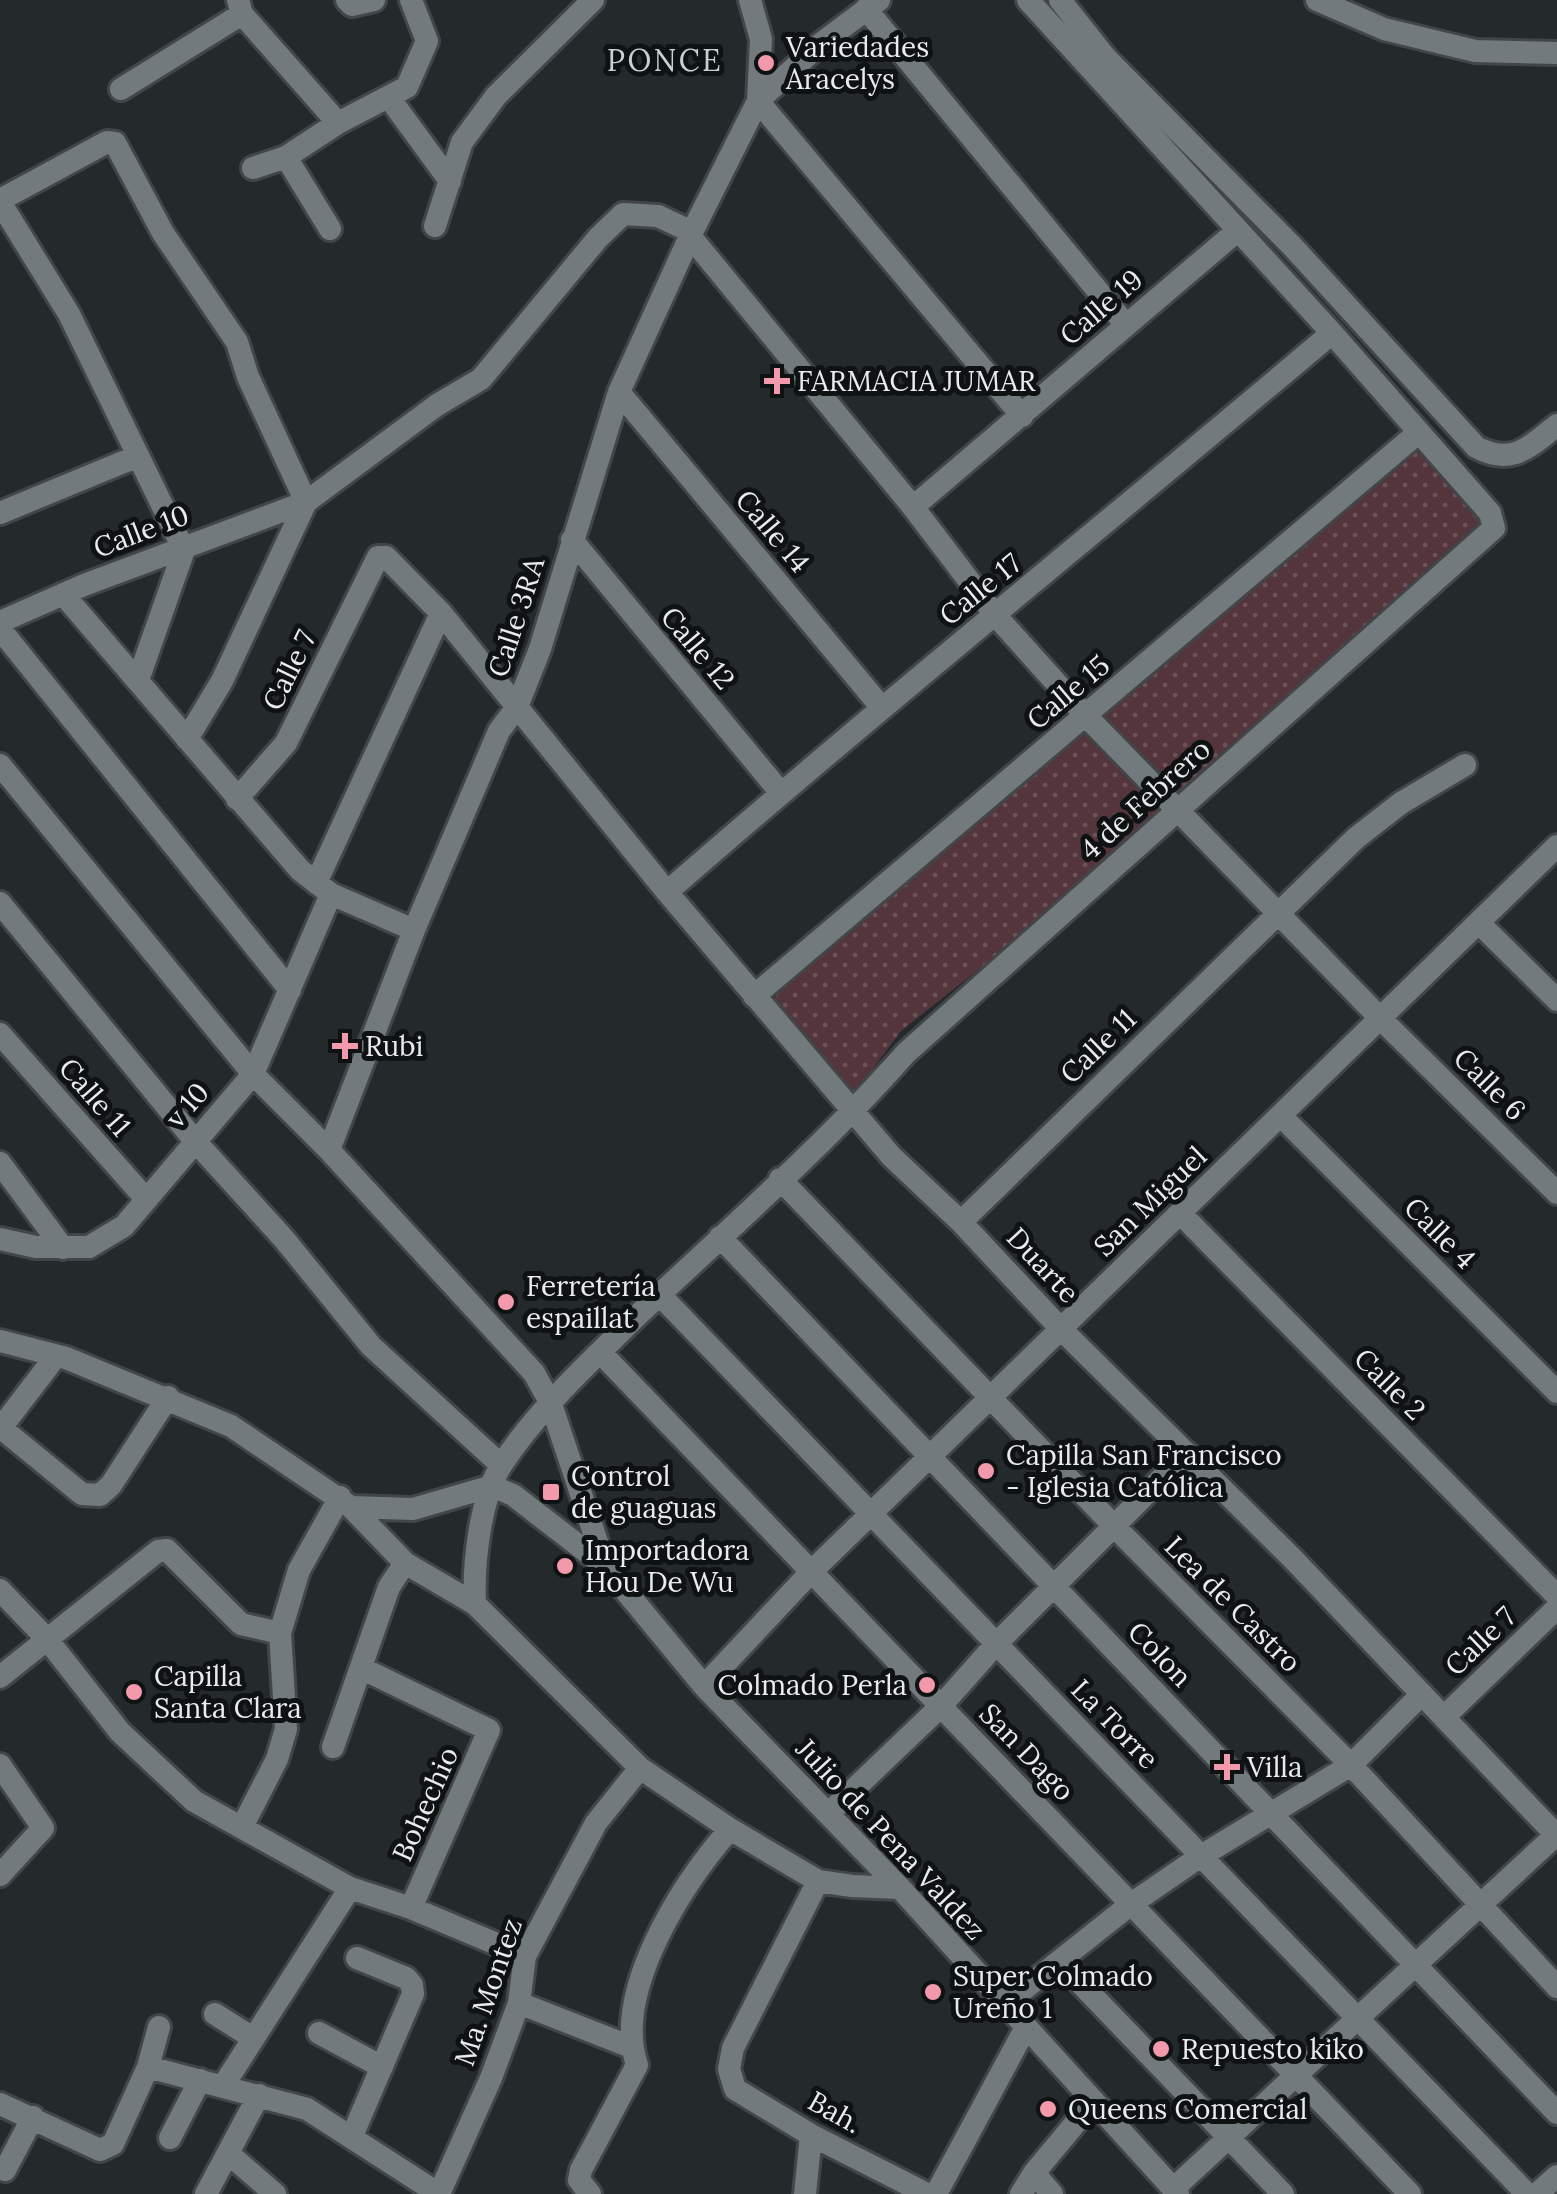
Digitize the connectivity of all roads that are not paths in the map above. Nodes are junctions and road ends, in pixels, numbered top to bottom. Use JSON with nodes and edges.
{"nodes":[{"id":1,"x":346,"y":0,"type":"edge"},
{"id":2,"x":374,"y":0,"type":"edge"},
{"id":3,"x":411,"y":0,"type":"edge"},
{"id":4,"x":750,"y":0,"type":"edge"},
{"id":5,"x":1028,"y":0,"type":"edge"},
{"id":6,"x":1060,"y":0,"type":"edge"},
{"id":7,"x":1318,"y":0,"type":"edge"},
{"id":8,"x":585,"y":4,"type":"edge"},
{"id":9,"x":872,"y":5,"type":"edge"},
{"id":10,"x":240,"y":7,"type":"edge"},
{"id":11,"x":1557,"y":53,"type":"edge"},
{"id":12,"x":120,"y":89,"type":"dead end"},
{"id":13,"x":390,"y":99,"type":"junction"},
{"id":14,"x":758,"y":101,"type":"junction"},
{"id":15,"x":338,"y":122,"type":"junction"},
{"id":16,"x":286,"y":157,"type":"junction"},
{"id":17,"x":253,"y":168,"type":"dead end"},
{"id":18,"x":450,"y":181,"type":"junction"},
{"id":19,"x":0,"y":201,"type":"edge"},
{"id":20,"x":435,"y":226,"type":"dead end"},
{"id":21,"x":330,"y":229,"type":"dead end"},
{"id":22,"x":1237,"y":230,"type":"junction"},
{"id":23,"x":691,"y":234,"type":"junction"},
{"id":24,"x":1126,"y":325,"type":"junction"},
{"id":25,"x":1332,"y":333,"type":"junction"},
{"id":26,"x":619,"y":392,"type":"junction"},
{"id":27,"x":1022,"y":416,"type":"junction"},
{"id":28,"x":1557,"y":425,"type":"edge"},
{"id":29,"x":1419,"y":432,"type":"junction"},
{"id":30,"x":138,"y":456,"type":"junction"},
{"id":31,"x":306,"y":502,"type":"junction"},
{"id":32,"x":913,"y":507,"type":"junction"},
{"id":33,"x":0,"y":513,"type":"edge"},
{"id":34,"x":572,"y":540,"type":"junction"},
{"id":35,"x":184,"y":550,"type":"junction"},
{"id":36,"x":378,"y":556,"type":"joint"},
{"id":37,"x":63,"y":594,"type":"junction"},
{"id":38,"x":441,"y":613,"type":"junction"},
{"id":39,"x":996,"y":616,"type":"junction"},
{"id":40,"x":0,"y":625,"type":"edge"},
{"id":41,"x":138,"y":680,"type":"junction"},
{"id":42,"x":517,"y":707,"type":"junction"},
{"id":43,"x":882,"y":708,"type":"junction"},
{"id":44,"x":1087,"y":716,"type":"junction"},
{"id":45,"x":187,"y":739,"type":"junction"},
{"id":46,"x":1464,"y":764,"type":"dead end"},
{"id":47,"x":0,"y":765,"type":"edge"},
{"id":48,"x":781,"y":794,"type":"junction"},
{"id":49,"x":237,"y":800,"type":"junction"},
{"id":50,"x":1178,"y":812,"type":"junction"},
{"id":51,"x":1557,"y":846,"type":"edge"},
{"id":52,"x":323,"y":888,"type":"junction"},
{"id":53,"x":667,"y":892,"type":"junction"},
{"id":54,"x":0,"y":903,"type":"edge"},
{"id":55,"x":1278,"y":913,"type":"junction"},
{"id":56,"x":1478,"y":922,"type":"junction"},
{"id":57,"x":414,"y":930,"type":"junction"},
{"id":58,"x":290,"y":990,"type":"junction"},
{"id":59,"x":754,"y":996,"type":"junction"},
{"id":60,"x":1557,"y":1000,"type":"edge"},
{"id":61,"x":1380,"y":1018,"type":"junction"},
{"id":62,"x":0,"y":1034,"type":"edge"},
{"id":63,"x":253,"y":1074,"type":"junction"},
{"id":64,"x":854,"y":1113,"type":"junction"},
{"id":65,"x":1281,"y":1116,"type":"junction"},
{"id":66,"x":195,"y":1141,"type":"junction"},
{"id":67,"x":329,"y":1150,"type":"junction"},
{"id":68,"x":0,"y":1163,"type":"edge"},
{"id":69,"x":780,"y":1180,"type":"junction"},
{"id":70,"x":1557,"y":1193,"type":"edge"},
{"id":71,"x":146,"y":1199,"type":"junction"},
{"id":72,"x":1180,"y":1213,"type":"junction"},
{"id":73,"x":961,"y":1222,"type":"junction"},
{"id":74,"x":720,"y":1237,"type":"junction"},
{"id":75,"x":0,"y":1240,"type":"edge"},
{"id":76,"x":63,"y":1248,"type":"junction"},
{"id":77,"x":660,"y":1295,"type":"junction"},
{"id":78,"x":1062,"y":1329,"type":"junction"},
{"id":79,"x":0,"y":1341,"type":"edge"},
{"id":80,"x":600,"y":1352,"type":"junction"},
{"id":81,"x":56,"y":1356,"type":"junction"},
{"id":82,"x":1557,"y":1392,"type":"edge"},
{"id":83,"x":168,"y":1398,"type":"junction"},
{"id":84,"x":990,"y":1398,"type":"junction"},
{"id":85,"x":551,"y":1404,"type":"junction"},
{"id":86,"x":1,"y":1429,"type":"edge"},
{"id":87,"x":1187,"y":1453,"type":"junction"},
{"id":88,"x":930,"y":1457,"type":"junction"},
{"id":89,"x":496,"y":1475,"type":"junction"},
{"id":90,"x":346,"y":1502,"type":"junction"},
{"id":91,"x":872,"y":1515,"type":"junction"},
{"id":92,"x":1114,"y":1526,"type":"junction"},
{"id":93,"x":405,"y":1563,"type":"junction"},
{"id":94,"x":605,"y":1566,"type":"junction"},
{"id":95,"x":811,"y":1572,"type":"junction"},
{"id":96,"x":1054,"y":1586,"type":"junction"},
{"id":97,"x":2,"y":1596,"type":"edge"},
{"id":98,"x":1557,"y":1596,"type":"edge"},
{"id":99,"x":475,"y":1604,"type":"junction"},
{"id":100,"x":1557,"y":1608,"type":"edge"},
{"id":101,"x":280,"y":1633,"type":"junction"},
{"id":102,"x":47,"y":1639,"type":"junction"},
{"id":103,"x":996,"y":1644,"type":"junction"},
{"id":104,"x":361,"y":1668,"type":"junction"},
{"id":105,"x":0,"y":1677,"type":"edge"},
{"id":106,"x":704,"y":1686,"type":"junction"},
{"id":107,"x":1422,"y":1694,"type":"junction"},
{"id":108,"x":941,"y":1706,"type":"junction"},
{"id":109,"x":1444,"y":1717,"type":"junction"},
{"id":110,"x":332,"y":1746,"type":"dead end"},
{"id":111,"x":0,"y":1765,"type":"edge"},
{"id":112,"x":1351,"y":1765,"type":"junction"},
{"id":113,"x":640,"y":1768,"type":"junction"},
{"id":114,"x":828,"y":1814,"type":"junction"},
{"id":115,"x":1272,"y":1815,"type":"junction"},
{"id":116,"x":242,"y":1827,"type":"junction"},
{"id":117,"x":730,"y":1829,"type":"junction"},
{"id":118,"x":1556,"y":1835,"type":"edge"},
{"id":119,"x":1201,"y":1856,"type":"junction"},
{"id":120,"x":0,"y":1876,"type":"edge"},
{"id":121,"x":818,"y":1880,"type":"junction"},
{"id":122,"x":350,"y":1888,"type":"junction"},
{"id":123,"x":900,"y":1888,"type":"junction"},
{"id":124,"x":1131,"y":1904,"type":"junction"},
{"id":125,"x":1478,"y":1905,"type":"junction"},
{"id":126,"x":411,"y":1908,"type":"junction"},
{"id":127,"x":525,"y":1956,"type":"junction"},
{"id":128,"x":357,"y":1958,"type":"dead end"},
{"id":129,"x":1060,"y":1962,"type":"junction"},
{"id":130,"x":1414,"y":1963,"type":"junction"},
{"id":131,"x":1557,"y":1987,"type":"edge"},
{"id":132,"x":518,"y":2002,"type":"junction"},
{"id":133,"x":1004,"y":2006,"type":"junction"},
{"id":134,"x":216,"y":2014,"type":"dead end"},
{"id":135,"x":1356,"y":2017,"type":"junction"},
{"id":136,"x":159,"y":2027,"type":"dead end"},
{"id":137,"x":1026,"y":2029,"type":"junction"},
{"id":138,"x":319,"y":2032,"type":"dead end"},
{"id":139,"x":253,"y":2038,"type":"junction"},
{"id":140,"x":631,"y":2047,"type":"junction"},
{"id":141,"x":382,"y":2067,"type":"junction"},
{"id":142,"x":148,"y":2068,"type":"junction"},
{"id":143,"x":1295,"y":2074,"type":"junction"},
{"id":144,"x":200,"y":2080,"type":"junction"},
{"id":145,"x":223,"y":2086,"type":"junction"},
{"id":146,"x":259,"y":2095,"type":"junction"},
{"id":147,"x":1093,"y":2102,"type":"junction"},
{"id":148,"x":0,"y":2104,"type":"edge"},
{"id":149,"x":1557,"y":2113,"type":"edge"},
{"id":150,"x":33,"y":2117,"type":"junction"},
{"id":151,"x":811,"y":2135,"type":"junction"},
{"id":152,"x":352,"y":2136,"type":"junction"},
{"id":153,"x":1228,"y":2137,"type":"junction"},
{"id":154,"x":170,"y":2138,"type":"dead end"},
{"id":155,"x":229,"y":2154,"type":"junction"},
{"id":156,"x":6,"y":2170,"type":"dead end"},
{"id":157,"x":1034,"y":2173,"type":"junction"},
{"id":158,"x":1557,"y":2176,"type":"edge"},
{"id":159,"x":1175,"y":2191,"type":"edge"},
{"id":160,"x":206,"y":2194,"type":"edge"},
{"id":161,"x":275,"y":2194,"type":"edge"},
{"id":162,"x":439,"y":2194,"type":"edge"},
{"id":163,"x":590,"y":2194,"type":"edge"},
{"id":164,"x":805,"y":2194,"type":"edge"},
{"id":165,"x":926,"y":2194,"type":"edge"},
{"id":166,"x":936,"y":2194,"type":"edge"},
{"id":167,"x":1021,"y":2194,"type":"edge"},
{"id":168,"x":1052,"y":2194,"type":"edge"},
{"id":169,"x":1283,"y":2194,"type":"edge"},
{"id":170,"x":1410,"y":2194,"type":"edge"},
{"id":171,"x":1527,"y":2194,"type":"edge"},
{"id":172,"x":1537,"y":2194,"type":"edge"}],
"edges":[{"from":1,"to":2,"type":"street"},
{"from":3,"to":13,"type":"street"},
{"from":4,"to":14,"type":"street"},
{"from":5,"to":22,"type":"street"},
{"from":6,"to":28,"type":"street"},
{"from":7,"to":11,"type":"street"},
{"from":8,"to":18,"type":"street"},
{"from":9,"to":14,"type":"street"},
{"from":9,"to":24,"type":"street"},
{"from":10,"to":12,"type":"street"},
{"from":10,"to":15,"type":"street"},
{"from":13,"to":15,"type":"street"},
{"from":13,"to":18,"type":"street"},
{"from":14,"to":23,"type":"street","name":"Calle 3RA"},
{"from":14,"to":27,"type":"street"},
{"from":15,"to":16,"type":"street"},
{"from":16,"to":17,"type":"street"},
{"from":16,"to":21,"type":"street"},
{"from":18,"to":20,"type":"street"},
{"from":19,"to":30,"type":"street"},
{"from":19,"to":31,"type":"street"},
{"from":22,"to":24,"type":"street","name":"Calle 19"},
{"from":22,"to":25,"type":"street"},
{"from":23,"to":26,"type":"street","name":"Calle 3RA"},
{"from":23,"to":31,"type":"street"},
{"from":23,"to":32,"type":"street","name":"Calle 6"},
{"from":24,"to":27,"type":"street","name":"Calle 19"},
{"from":25,"to":29,"type":"street"},
{"from":25,"to":39,"type":"street","name":"Calle 17"},
{"from":26,"to":34,"type":"street","name":"Calle 3RA"},
{"from":26,"to":43,"type":"street","name":"Calle 14"},
{"from":27,"to":32,"type":"street","name":"Calle 19"},
{"from":29,"to":44,"type":"street","name":"Calle 15"},
{"from":29,"to":50,"type":"street","name":"4 de Febrero"},
{"from":30,"to":33,"type":"street"},
{"from":30,"to":35,"type":"street"},
{"from":31,"to":35,"type":"street","name":"Calle 10"},
{"from":31,"to":45,"type":"street"},
{"from":32,"to":39,"type":"street","name":"Calle 6"},
{"from":34,"to":42,"type":"street","name":"Calle 3RA"},
{"from":34,"to":48,"type":"street","name":"Calle 12"},
{"from":35,"to":37,"type":"street","name":"Calle 10"},
{"from":35,"to":41,"type":"street"},
{"from":36,"to":38,"type":"street","name":"Duarte"},
{"from":36,"to":49,"type":"street","name":"Calle 7"},
{"from":37,"to":40,"type":"street","name":"Calle 10"},
{"from":37,"to":41,"type":"street"},
{"from":38,"to":42,"type":"street","name":"Duarte"},
{"from":38,"to":52,"type":"street","name":"v 10"},
{"from":39,"to":43,"type":"street","name":"Calle 17"},
{"from":39,"to":44,"type":"street","name":"Calle 6"},
{"from":40,"to":58,"type":"street"},
{"from":41,"to":45,"type":"street"},
{"from":42,"to":53,"type":"street","name":"Duarte"},
{"from":42,"to":57,"type":"street","name":"Calle 3RA"},
{"from":43,"to":48,"type":"street","name":"Calle 17"},
{"from":44,"to":50,"type":"street","name":"Calle 6"},
{"from":44,"to":59,"type":"street","name":"Calle 15"},
{"from":45,"to":49,"type":"street"},
{"from":46,"to":55,"type":"street","name":"Calle 11"},
{"from":47,"to":63,"type":"street","name":"Julio de Pena Valdez"},
{"from":48,"to":53,"type":"street","name":"Calle 17"},
{"from":49,"to":52,"type":"street"},
{"from":50,"to":55,"type":"street","name":"Calle 6"},
{"from":50,"to":64,"type":"street","name":"4 de Febrero"},
{"from":51,"to":56,"type":"street","name":"San Miguel"},
{"from":52,"to":57,"type":"street"},
{"from":52,"to":58,"type":"street","name":"v 10"},
{"from":53,"to":59,"type":"street","name":"Duarte"},
{"from":54,"to":66,"type":"street","name":"Julio de Pena Valdez"},
{"from":55,"to":61,"type":"street","name":"Calle 6"},
{"from":55,"to":73,"type":"street","name":"Calle 11"},
{"from":56,"to":60,"type":"street"},
{"from":56,"to":61,"type":"street","name":"San Miguel"},
{"from":57,"to":67,"type":"street","name":"Calle 3RA"},
{"from":58,"to":63,"type":"street","name":"v 10"},
{"from":59,"to":64,"type":"street","name":"Duarte"},
{"from":61,"to":65,"type":"street","name":"San Miguel"},
{"from":61,"to":70,"type":"street","name":"Calle 6"},
{"from":62,"to":71,"type":"street","name":"Calle 11"},
{"from":63,"to":66,"type":"street","name":"v 10"},
{"from":63,"to":67,"type":"street","name":"Julio de Pena Valdez"},
{"from":64,"to":69,"type":"street","name":"4 de Febrero"},
{"from":64,"to":73,"type":"street","name":"Duarte"},
{"from":65,"to":72,"type":"street","name":"San Miguel"},
{"from":65,"to":82,"type":"street","name":"Calle 4"},
{"from":66,"to":71,"type":"street","name":"v 10"},
{"from":66,"to":89,"type":"street","name":"Julio de Pena Valdez"},
{"from":67,"to":85,"type":"street","name":"Julio de Pena Valdez"},
{"from":68,"to":76,"type":"street"},
{"from":69,"to":74,"type":"street","name":"4 de Febrero"},
{"from":69,"to":84,"type":"street","name":"Lea de Castro"},
{"from":71,"to":76,"type":"street","name":"v 10"},
{"from":72,"to":78,"type":"street","name":"San Miguel"},
{"from":72,"to":98,"type":"street","name":"Calle 2"},
{"from":73,"to":78,"type":"street","name":"Duarte"},
{"from":74,"to":77,"type":"street","name":"4 de Febrero"},
{"from":74,"to":88,"type":"street","name":"Colon"},
{"from":75,"to":76,"type":"street","name":"v 10"},
{"from":77,"to":80,"type":"street","name":"4 de Febrero"},
{"from":77,"to":91,"type":"street","name":"La Torre"},
{"from":78,"to":84,"type":"street","name":"San Miguel"},
{"from":78,"to":87,"type":"street","name":"Duarte"},
{"from":79,"to":81,"type":"street"},
{"from":80,"to":85,"type":"street","name":"4 de Febrero"},
{"from":80,"to":95,"type":"street","name":"San Dago"},
{"from":81,"to":83,"type":"street"},
{"from":81,"to":86,"type":"street"},
{"from":83,"to":86,"type":"street"},
{"from":83,"to":90,"type":"street"},
{"from":84,"to":88,"type":"street","name":"San Miguel"},
{"from":84,"to":92,"type":"street","name":"Lea de Castro"},
{"from":85,"to":89,"type":"street","name":"4 de Febrero"},
{"from":85,"to":94,"type":"street","name":"Julio de Pena Valdez"},
{"from":87,"to":92,"type":"street"},
{"from":87,"to":107,"type":"street","name":"Duarte"},
{"from":88,"to":91,"type":"street","name":"San Miguel"},
{"from":88,"to":96,"type":"street","name":"Colon"},
{"from":89,"to":90,"type":"street"},
{"from":89,"to":94,"type":"street","name":"Julio de Pena Valdez"},
{"from":89,"to":99,"type":"street"},
{"from":90,"to":93,"type":"street"},
{"from":90,"to":101,"type":"street"},
{"from":91,"to":95,"type":"street","name":"San Miguel"},
{"from":91,"to":103,"type":"street","name":"La Torre"},
{"from":92,"to":96,"type":"street"},
{"from":92,"to":112,"type":"street","name":"Lea de Castro"},
{"from":93,"to":99,"type":"street"},
{"from":93,"to":104,"type":"street"},
{"from":94,"to":106,"type":"street","name":"Julio de Pena Valdez"},
{"from":95,"to":106,"type":"street","name":"San Miguel"},
{"from":95,"to":108,"type":"street","name":"San Dago"},
{"from":96,"to":103,"type":"street"},
{"from":96,"to":115,"type":"street","name":"Colon"},
{"from":97,"to":102,"type":"street"},
{"from":99,"to":113,"type":"street"},
{"from":100,"to":109,"type":"street","name":"Calle 7"},
{"from":101,"to":102,"type":"street"},
{"from":101,"to":116,"type":"street"},
{"from":102,"to":105,"type":"street"},
{"from":102,"to":116,"type":"street"},
{"from":103,"to":108,"type":"street"},
{"from":103,"to":119,"type":"street","name":"La Torre"},
{"from":104,"to":110,"type":"street"},
{"from":104,"to":126,"type":"street","name":"Bohechio"},
{"from":106,"to":114,"type":"street","name":"Julio de Pena Valdez"},
{"from":107,"to":109,"type":"street","name":"Duarte"},
{"from":107,"to":112,"type":"street"},
{"from":108,"to":114,"type":"street"},
{"from":108,"to":124,"type":"street","name":"San Dago"},
{"from":109,"to":118,"type":"street","name":"Duarte"},
{"from":111,"to":120,"type":"street"},
{"from":112,"to":115,"type":"street"},
{"from":112,"to":125,"type":"street","name":"Lea de Castro"},
{"from":113,"to":117,"type":"street"},
{"from":113,"to":127,"type":"street","name":"Ma. Montez"},
{"from":114,"to":123,"type":"street","name":"Julio de Pena Valdez"},
{"from":115,"to":119,"type":"street"},
{"from":115,"to":130,"type":"street","name":"Colon"},
{"from":116,"to":122,"type":"street"},
{"from":117,"to":121,"type":"street"},
{"from":117,"to":140,"type":"street"},
{"from":118,"to":125,"type":"street"},
{"from":119,"to":124,"type":"street"},
{"from":119,"to":135,"type":"street","name":"La Torre"},
{"from":121,"to":123,"type":"street"},
{"from":121,"to":151,"type":"street","name":"Bah."},
{"from":122,"to":126,"type":"street"},
{"from":122,"to":139,"type":"street"},
{"from":123,"to":133,"type":"street","name":"Julio de Pena Valdez"},
{"from":124,"to":129,"type":"street"},
{"from":124,"to":143,"type":"street","name":"San Dago"},
{"from":125,"to":130,"type":"street"},
{"from":125,"to":131,"type":"street","name":"Lea de Castro"},
{"from":126,"to":127,"type":"street"},
{"from":127,"to":132,"type":"street","name":"Ma. Montez"},
{"from":128,"to":141,"type":"street"},
{"from":129,"to":133,"type":"street"},
{"from":129,"to":153,"type":"street"},
{"from":130,"to":135,"type":"street"},
{"from":130,"to":149,"type":"street","name":"Colon"},
{"from":132,"to":140,"type":"street"},
{"from":132,"to":162,"type":"street","name":"Ma. Montez"},
{"from":133,"to":137,"type":"street","name":"Julio de Pena Valdez"},
{"from":134,"to":139,"type":"street"},
{"from":135,"to":143,"type":"street"},
{"from":135,"to":171,"type":"street","name":"La Torre"},
{"from":136,"to":142,"type":"street"},
{"from":137,"to":147,"type":"street","name":"Julio de Pena Valdez"},
{"from":137,"to":166,"type":"street"},
{"from":138,"to":141,"type":"street"},
{"from":139,"to":145,"type":"street"},
{"from":140,"to":163,"type":"street"},
{"from":141,"to":152,"type":"street"},
{"from":142,"to":144,"type":"street"},
{"from":142,"to":150,"type":"street"},
{"from":143,"to":153,"type":"street"},
{"from":143,"to":170,"type":"street","name":"San Dago"},
{"from":144,"to":145,"type":"street"},
{"from":144,"to":154,"type":"street"},
{"from":145,"to":146,"type":"street"},
{"from":146,"to":152,"type":"street"},
{"from":146,"to":155,"type":"street"},
{"from":147,"to":157,"type":"street"},
{"from":147,"to":159,"type":"street","name":"Julio de Pena Valdez"},
{"from":148,"to":150,"type":"street"},
{"from":150,"to":156,"type":"street"},
{"from":151,"to":164,"type":"street"},
{"from":151,"to":165,"type":"street","name":"Bah."},
{"from":152,"to":162,"type":"street"},
{"from":153,"to":159,"type":"street"},
{"from":153,"to":169,"type":"street"},
{"from":155,"to":160,"type":"street"},
{"from":155,"to":161,"type":"street"},
{"from":157,"to":167,"type":"street"},
{"from":157,"to":168,"type":"street"},
{"from":158,"to":172,"type":"street"}]}
